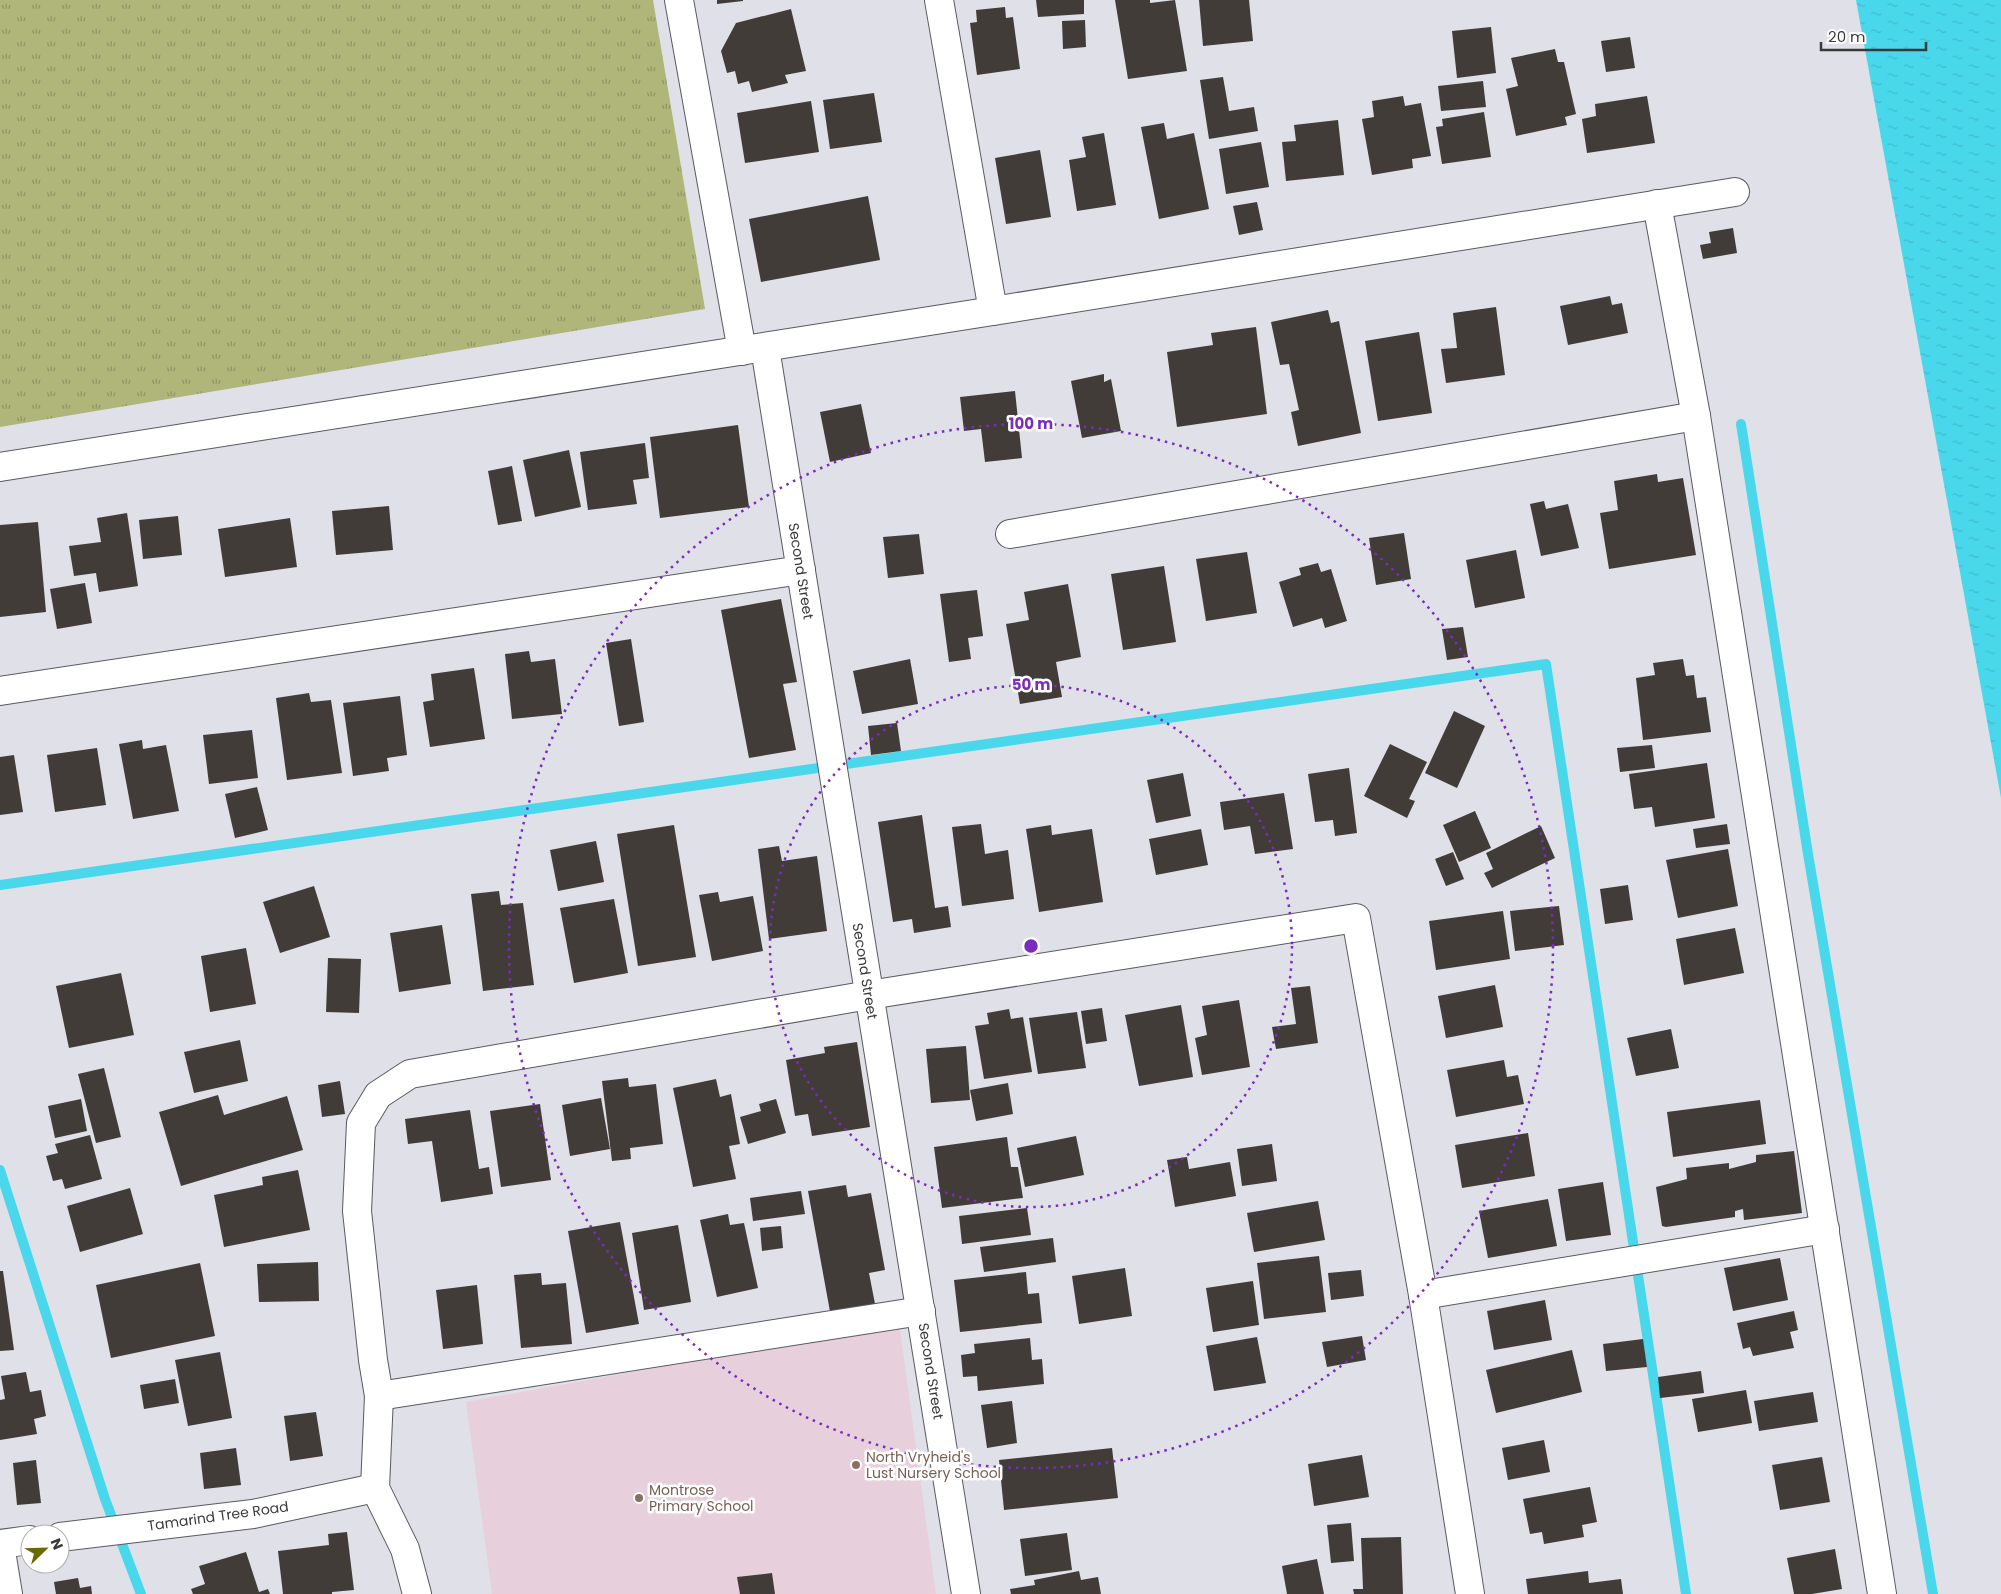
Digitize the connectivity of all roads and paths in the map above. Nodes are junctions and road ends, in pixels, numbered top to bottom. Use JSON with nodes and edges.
{"nodes":[{"id":1,"x":679,"y":0,"type":"edge"},
{"id":2,"x":938,"y":0,"type":"edge"},
{"id":3,"x":1735,"y":192,"type":"dead end"},
{"id":4,"x":1658,"y":204,"type":"junction"},
{"id":5,"x":994,"y":311,"type":"junction"},
{"id":6,"x":754,"y":349,"type":"junction"},
{"id":7,"x":1696,"y":416,"type":"junction"},
{"id":8,"x":0,"y":467,"type":"edge"},
{"id":9,"x":1010,"y":534,"type":"dead end"},
{"id":10,"x":801,"y":570,"type":"junction"},
{"id":11,"x":0,"y":690,"type":"edge"},
{"id":12,"x":869,"y":995,"type":"junction"},
{"id":13,"x":1825,"y":1229,"type":"junction"},
{"id":14,"x":1424,"y":1295,"type":"junction"},
{"id":15,"x":921,"y":1311,"type":"junction"},
{"id":16,"x":379,"y":1396,"type":"junction"},
{"id":17,"x":375,"y":1488,"type":"junction"},
{"id":18,"x":70,"y":1536,"type":"edge"},
{"id":19,"x":20,"y":1541,"type":"edge"},
{"id":20,"x":0,"y":1544,"type":"edge"},
{"id":21,"x":8,"y":1594,"type":"edge"},
{"id":22,"x":417,"y":1594,"type":"edge"},
{"id":23,"x":966,"y":1594,"type":"edge"},
{"id":24,"x":1470,"y":1594,"type":"edge"},
{"id":25,"x":1882,"y":1594,"type":"edge"}],
"edges":[{"from":1,"to":6,"type":"street","name":"Second Street"},
{"from":2,"to":5,"type":"street"},
{"from":3,"to":4,"type":"street"},
{"from":4,"to":5,"type":"street"},
{"from":4,"to":7,"type":"street"},
{"from":5,"to":6,"type":"street"},
{"from":6,"to":8,"type":"street"},
{"from":6,"to":10,"type":"street","name":"Second Street"},
{"from":7,"to":9,"type":"street"},
{"from":7,"to":13,"type":"street"},
{"from":10,"to":11,"type":"street"},
{"from":10,"to":12,"type":"street","name":"Second Street"},
{"from":12,"to":14,"type":"street"},
{"from":12,"to":15,"type":"street","name":"Second Street"},
{"from":12,"to":16,"type":"street"},
{"from":13,"to":14,"type":"street"},
{"from":13,"to":25,"type":"street"},
{"from":14,"to":24,"type":"street"},
{"from":15,"to":16,"type":"street"},
{"from":15,"to":23,"type":"street","name":"Second Street"},
{"from":16,"to":17,"type":"street"},
{"from":17,"to":18,"type":"street","name":"Tamarind Tree Road"},
{"from":17,"to":22,"type":"street"},
{"from":19,"to":20,"type":"street"},
{"from":20,"to":21,"type":"street"}]}
